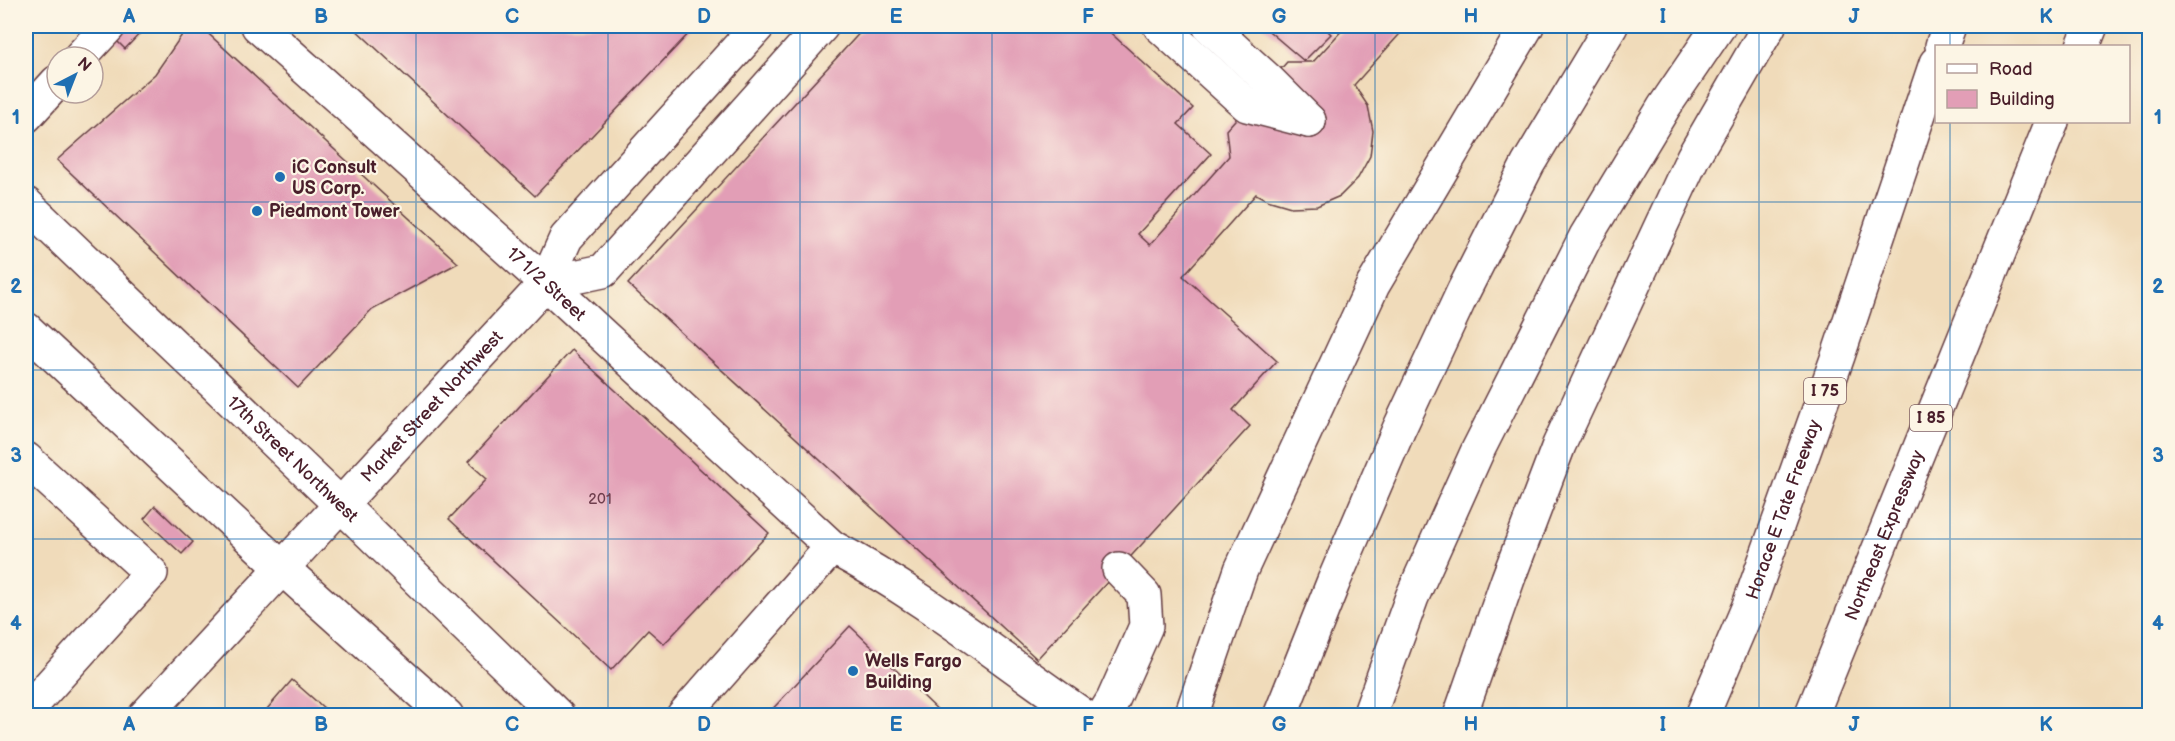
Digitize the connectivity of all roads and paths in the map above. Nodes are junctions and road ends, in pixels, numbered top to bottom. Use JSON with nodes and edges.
{"nodes":[{"id":1,"x":109,"y":26,"type":"edge"},
{"id":2,"x":258,"y":26,"type":"edge"},
{"id":3,"x":758,"y":26,"type":"edge"},
{"id":4,"x":766,"y":26,"type":"edge"},
{"id":5,"x":822,"y":26,"type":"edge"},
{"id":6,"x":1160,"y":26,"type":"edge"},
{"id":7,"x":1209,"y":26,"type":"edge"},
{"id":8,"x":1527,"y":26,"type":"edge"},
{"id":9,"x":1611,"y":26,"type":"edge"},
{"id":10,"x":1719,"y":26,"type":"edge"},
{"id":11,"x":1769,"y":26,"type":"edge"},
{"id":12,"x":1949,"y":26,"type":"edge"},
{"id":13,"x":2091,"y":26,"type":"edge"},
{"id":14,"x":91,"y":45,"type":"edge"},
{"id":15,"x":1942,"y":45,"type":"edge"},
{"id":16,"x":2083,"y":45,"type":"edge"},
{"id":17,"x":796,"y":53,"type":"junction"},
{"id":18,"x":1935,"y":66,"type":"edge"},
{"id":19,"x":45,"y":95,"type":"edge"},
{"id":20,"x":26,"y":116,"type":"edge"},
{"id":21,"x":2052,"y":123,"type":"edge"},
{"id":22,"x":26,"y":204,"type":"edge"},
{"id":23,"x":546,"y":283,"type":"junction"},
{"id":24,"x":26,"y":329,"type":"edge"},
{"id":25,"x":26,"y":459,"type":"edge"},
{"id":26,"x":341,"y":505,"type":"junction"},
{"id":27,"x":832,"y":547,"type":"junction"},
{"id":28,"x":282,"y":568,"type":"junction"},
{"id":29,"x":1119,"y":569,"type":"dead end"},
{"id":30,"x":26,"y":701,"type":"edge"},
{"id":31,"x":144,"y":716,"type":"edge"},
{"id":32,"x":447,"y":716,"type":"edge"},
{"id":33,"x":558,"y":716,"type":"edge"},
{"id":34,"x":683,"y":716,"type":"edge"},
{"id":35,"x":1084,"y":716,"type":"edge"},
{"id":36,"x":1103,"y":716,"type":"edge"},
{"id":37,"x":1191,"y":716,"type":"edge"},
{"id":38,"x":1281,"y":716,"type":"edge"},
{"id":39,"x":1369,"y":716,"type":"edge"},
{"id":40,"x":1460,"y":716,"type":"edge"},
{"id":41,"x":1702,"y":716,"type":"edge"},
{"id":42,"x":1810,"y":716,"type":"edge"}],
"edges":[{"from":1,"to":14,"type":"main road"},
{"from":2,"to":23,"type":"main road","name":"17 1/2 Street"},
{"from":3,"to":23,"type":"main road","name":"Market Street Northwest"},
{"from":4,"to":17,"type":"main road"},
{"from":5,"to":17,"type":"main road"},
{"from":6,"to":7,"type":"main road"},
{"from":8,"to":37,"type":"main road"},
{"from":9,"to":38,"type":"main road"},
{"from":10,"to":39,"type":"main road"},
{"from":11,"to":40,"type":"main road"},
{"from":12,"to":15,"type":"main road"},
{"from":13,"to":16,"type":"main road"},
{"from":17,"to":23,"type":"main road"},
{"from":18,"to":41,"type":"main road","name":"Horace E Tate Freeway","number":"I 75"},
{"from":19,"to":20,"type":"main road"},
{"from":21,"to":42,"type":"main road","name":"Northeast Expressway","number":"I 85"},
{"from":22,"to":26,"type":"main road","name":"17th Street Northwest"},
{"from":23,"to":26,"type":"main road","name":"Market Street Northwest"},
{"from":23,"to":27,"type":"main road","name":"17 1/2 Street"},
{"from":24,"to":28,"type":"main road"},
{"from":25,"to":30,"type":"main road"},
{"from":26,"to":28,"type":"main road","name":"Market Street Northwest"},
{"from":26,"to":33,"type":"main road","name":"17th Street Northwest"},
{"from":27,"to":34,"type":"main road"},
{"from":27,"to":35,"type":"main road","name":"17 1/2 Street"},
{"from":28,"to":31,"type":"main road","name":"Market Street Northwest"},
{"from":28,"to":32,"type":"main road"},
{"from":29,"to":36,"type":"main road"}]}
